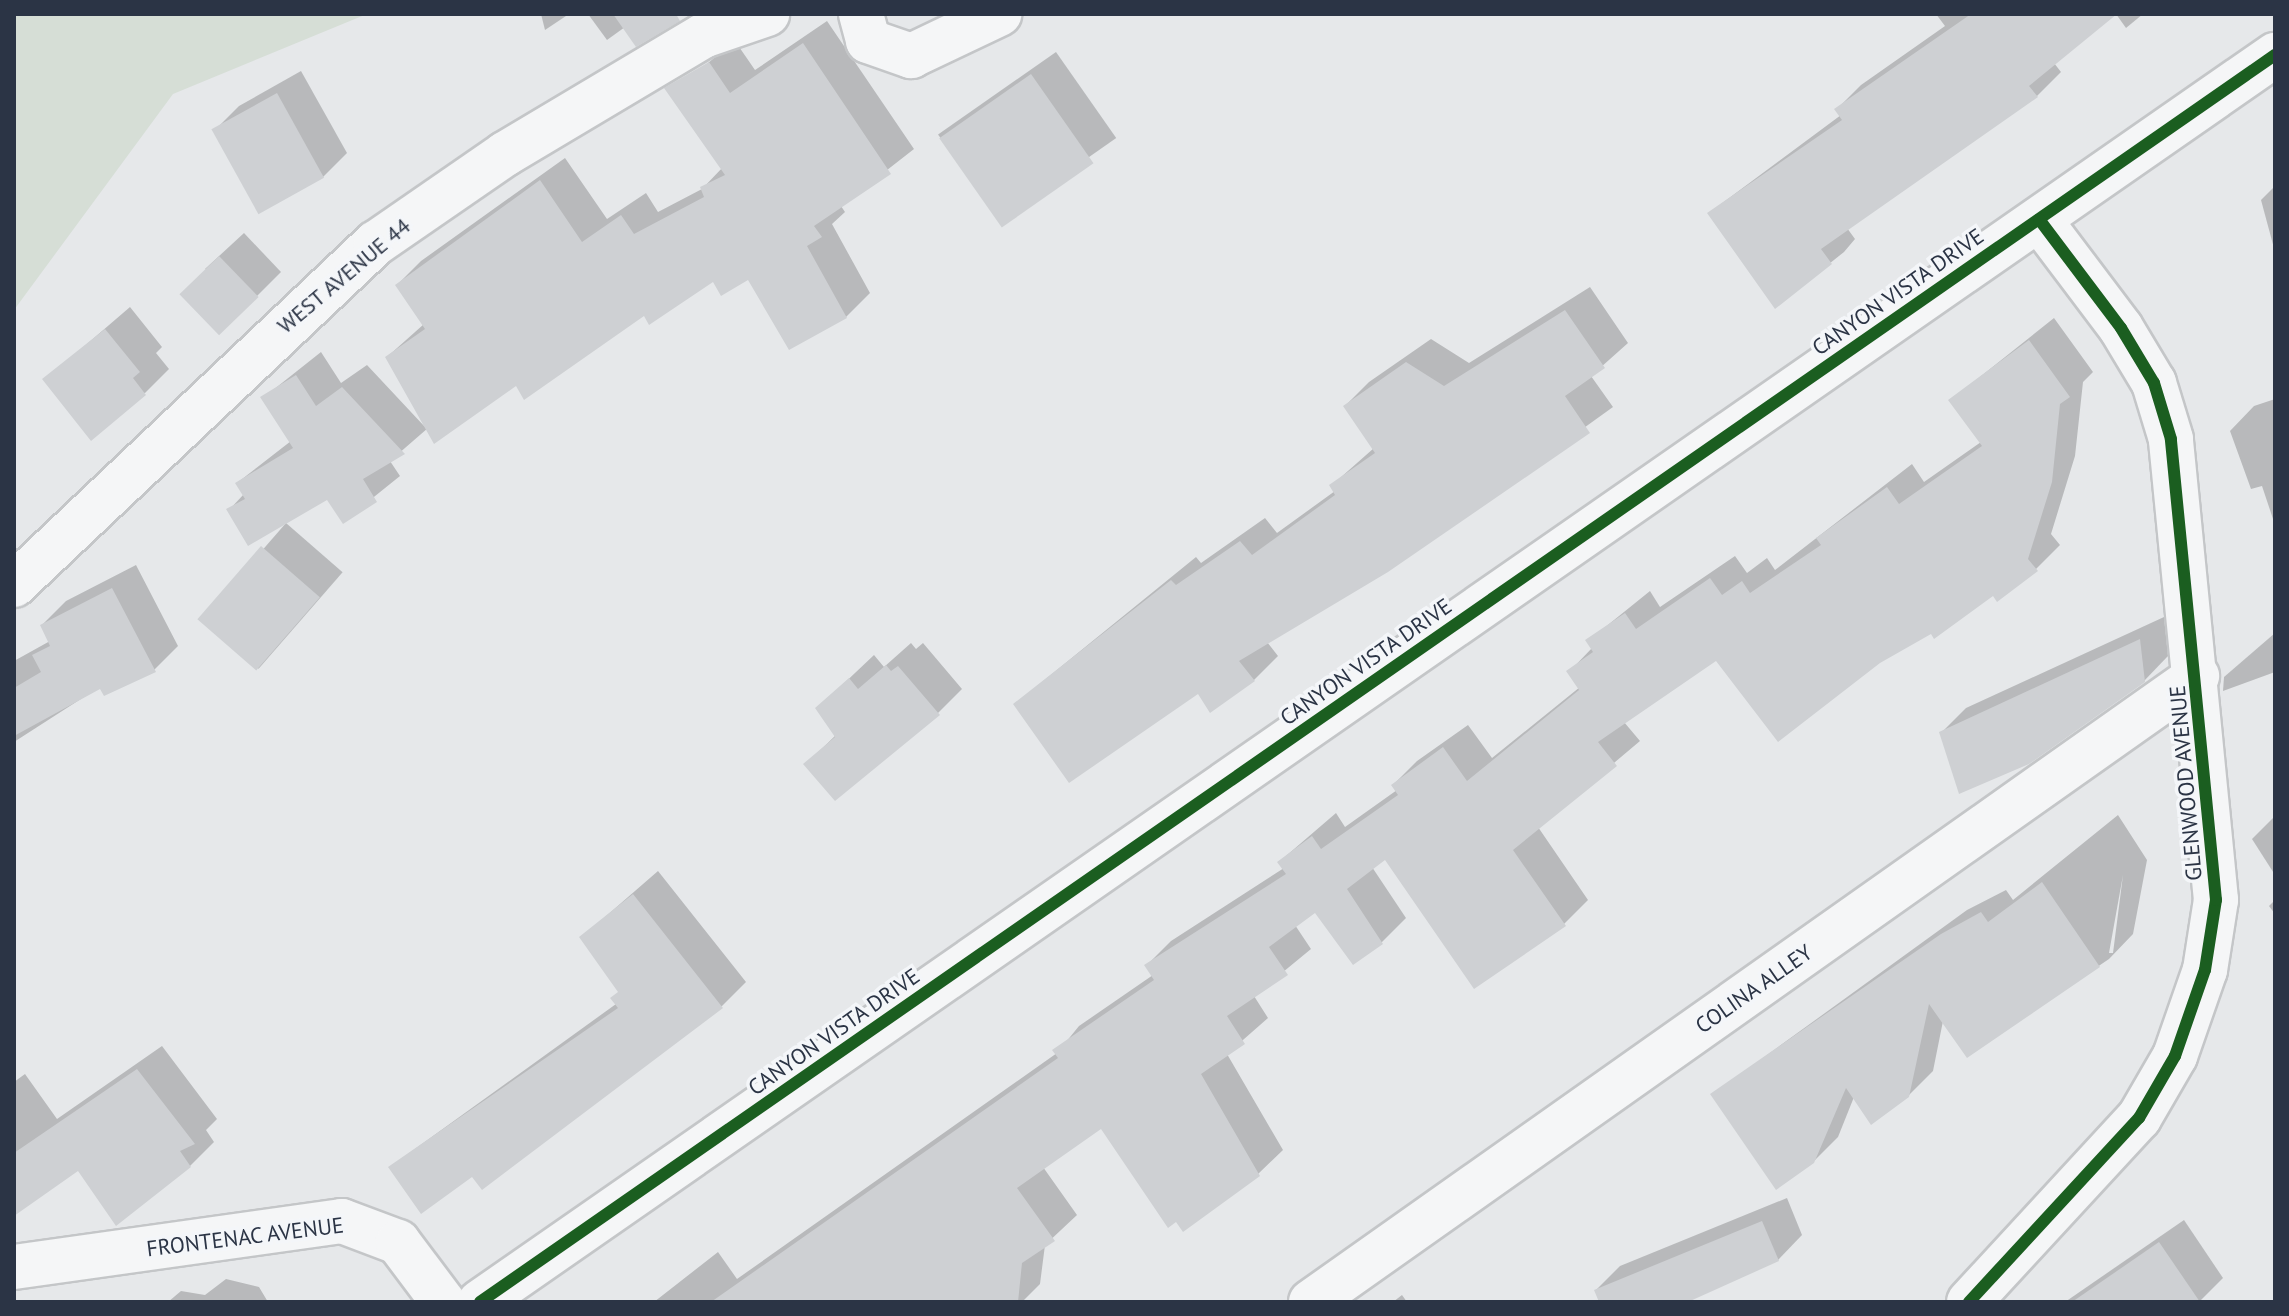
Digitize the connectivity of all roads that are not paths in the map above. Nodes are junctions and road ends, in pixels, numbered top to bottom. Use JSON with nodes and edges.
{"nodes":[{"id":1,"x":767,"y":14,"type":"edge"},
{"id":2,"x":861,"y":14,"type":"edge"},
{"id":3,"x":999,"y":14,"type":"edge"},
{"id":4,"x":2275,"y":55,"type":"edge"},
{"id":5,"x":2039,"y":219,"type":"junction"},
{"id":6,"x":14,"y":585,"type":"edge"},
{"id":7,"x":2197,"y":676,"type":"junction"},
{"id":8,"x":14,"y":1267,"type":"edge"},
{"id":9,"x":443,"y":1302,"type":"edge"},
{"id":10,"x":480,"y":1302,"type":"edge"},
{"id":11,"x":1311,"y":1302,"type":"edge"},
{"id":12,"x":1969,"y":1302,"type":"edge"}],
"edges":[{"from":1,"to":6,"type":"street","name":"WEST AVENUE 44"},
{"from":2,"to":3,"type":"street"},
{"from":4,"to":5,"type":"street","name":"CANYON VISTA DRIVE"},
{"from":5,"to":7,"type":"street","name":"GLENWOOD AVENUE"},
{"from":5,"to":10,"type":"street","name":"CANYON VISTA DRIVE"},
{"from":7,"to":11,"type":"street","name":"COLINA ALLEY"},
{"from":7,"to":12,"type":"street","name":"GLENWOOD AVENUE"},
{"from":8,"to":9,"type":"street","name":"FRONTENAC AVENUE"}]}
